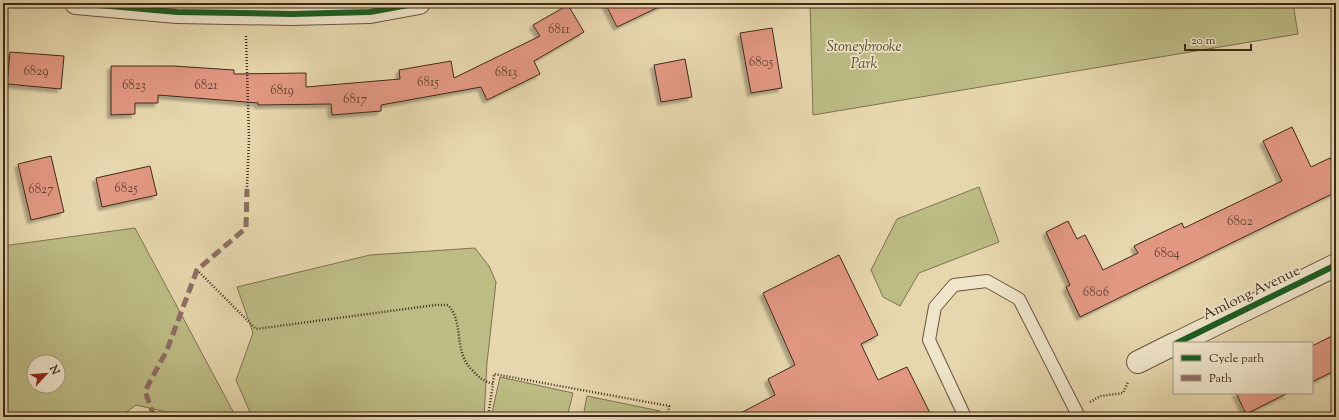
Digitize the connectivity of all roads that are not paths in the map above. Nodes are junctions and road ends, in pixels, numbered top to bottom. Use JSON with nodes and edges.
{"nodes":[{"id":1,"x":76,"y":3,"type":"edge"},
{"id":2,"x":419,"y":3,"type":"edge"},
{"id":3,"x":1336,"y":265,"type":"edge"},
{"id":4,"x":1179,"y":342,"type":"edge"},
{"id":5,"x":1173,"y":344,"type":"edge"},
{"id":6,"x":1138,"y":362,"type":"road end"},
{"id":7,"x":1077,"y":414,"type":"edge"},
{"id":8,"x":965,"y":417,"type":"edge"}],
"edges":[{"from":1,"to":2,"type":"street"},
{"from":3,"to":4,"type":"street","name":"Amlong Avenue"},
{"from":5,"to":6,"type":"street"},
{"from":7,"to":8,"type":"lane"}]}
